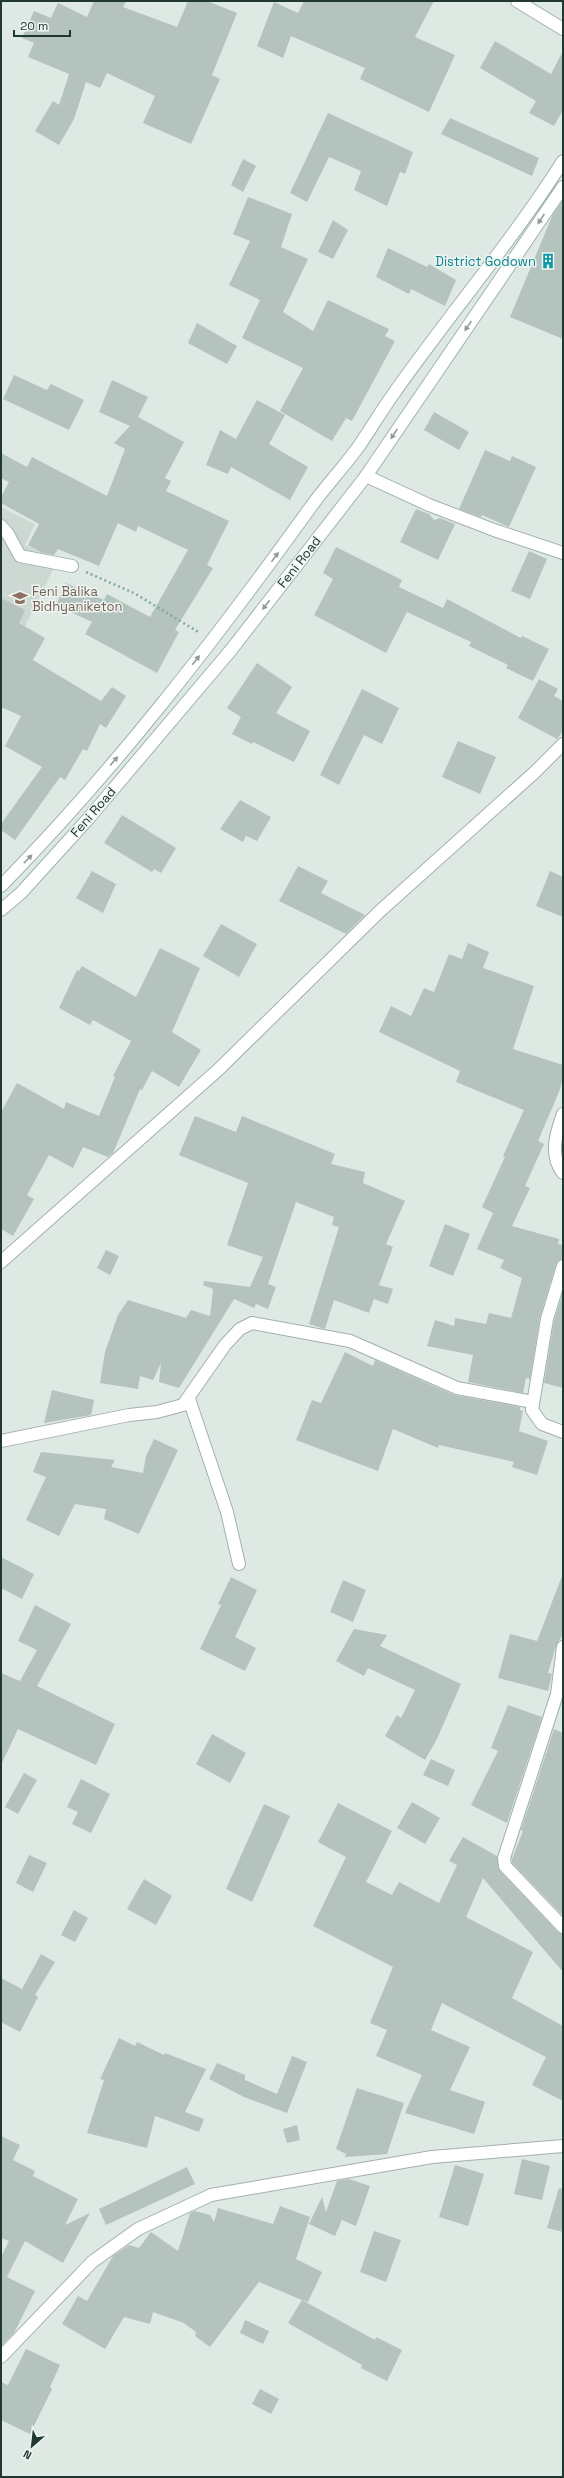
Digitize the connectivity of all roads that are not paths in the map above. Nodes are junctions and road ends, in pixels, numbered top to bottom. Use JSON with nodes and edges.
{"nodes":[{"id":1,"x":517,"y":1,"type":"edge"},
{"id":2,"x":563,"y":29,"type":"edge"},
{"id":3,"x":563,"y":162,"type":"edge"},
{"id":4,"x":563,"y":187,"type":"edge"},
{"id":5,"x":366,"y":476,"type":"junction"},
{"id":6,"x":1,"y":526,"type":"edge"},
{"id":7,"x":563,"y":553,"type":"edge"},
{"id":8,"x":72,"y":566,"type":"road end"},
{"id":9,"x":563,"y":744,"type":"edge"},
{"id":10,"x":1,"y":886,"type":"edge"},
{"id":11,"x":1,"y":910,"type":"edge"},
{"id":12,"x":563,"y":1114,"type":"edge"},
{"id":13,"x":563,"y":1173,"type":"edge"},
{"id":14,"x":1,"y":1262,"type":"edge"},
{"id":15,"x":563,"y":1266,"type":"edge"},
{"id":16,"x":189,"y":1399,"type":"junction"},
{"id":17,"x":533,"y":1402,"type":"junction"},
{"id":18,"x":563,"y":1432,"type":"edge"},
{"id":19,"x":1,"y":1441,"type":"edge"},
{"id":20,"x":239,"y":1564,"type":"dead end"},
{"id":21,"x":563,"y":1648,"type":"edge"},
{"id":22,"x":560,"y":1695,"type":"edge"},
{"id":23,"x":563,"y":1927,"type":"edge"},
{"id":24,"x":563,"y":2146,"type":"edge"},
{"id":25,"x":1,"y":2357,"type":"edge"}],
"edges":[{"from":1,"to":2,"type":"street"},
{"from":10,"to":3,"type":"street","one_way":true},
{"from":4,"to":5,"type":"street","name":"Feni Road","one_way":true},
{"from":5,"to":7,"type":"street"},
{"from":5,"to":11,"type":"street","name":"Feni Road","one_way":true},
{"from":6,"to":8,"type":"street"},
{"from":9,"to":14,"type":"street"},
{"from":12,"to":13,"type":"street"},
{"from":15,"to":17,"type":"street"},
{"from":16,"to":17,"type":"street"},
{"from":16,"to":19,"type":"street"},
{"from":16,"to":20,"type":"street"},
{"from":17,"to":18,"type":"street"},
{"from":21,"to":22,"type":"street"},
{"from":22,"to":23,"type":"street"},
{"from":24,"to":25,"type":"street"}]}
